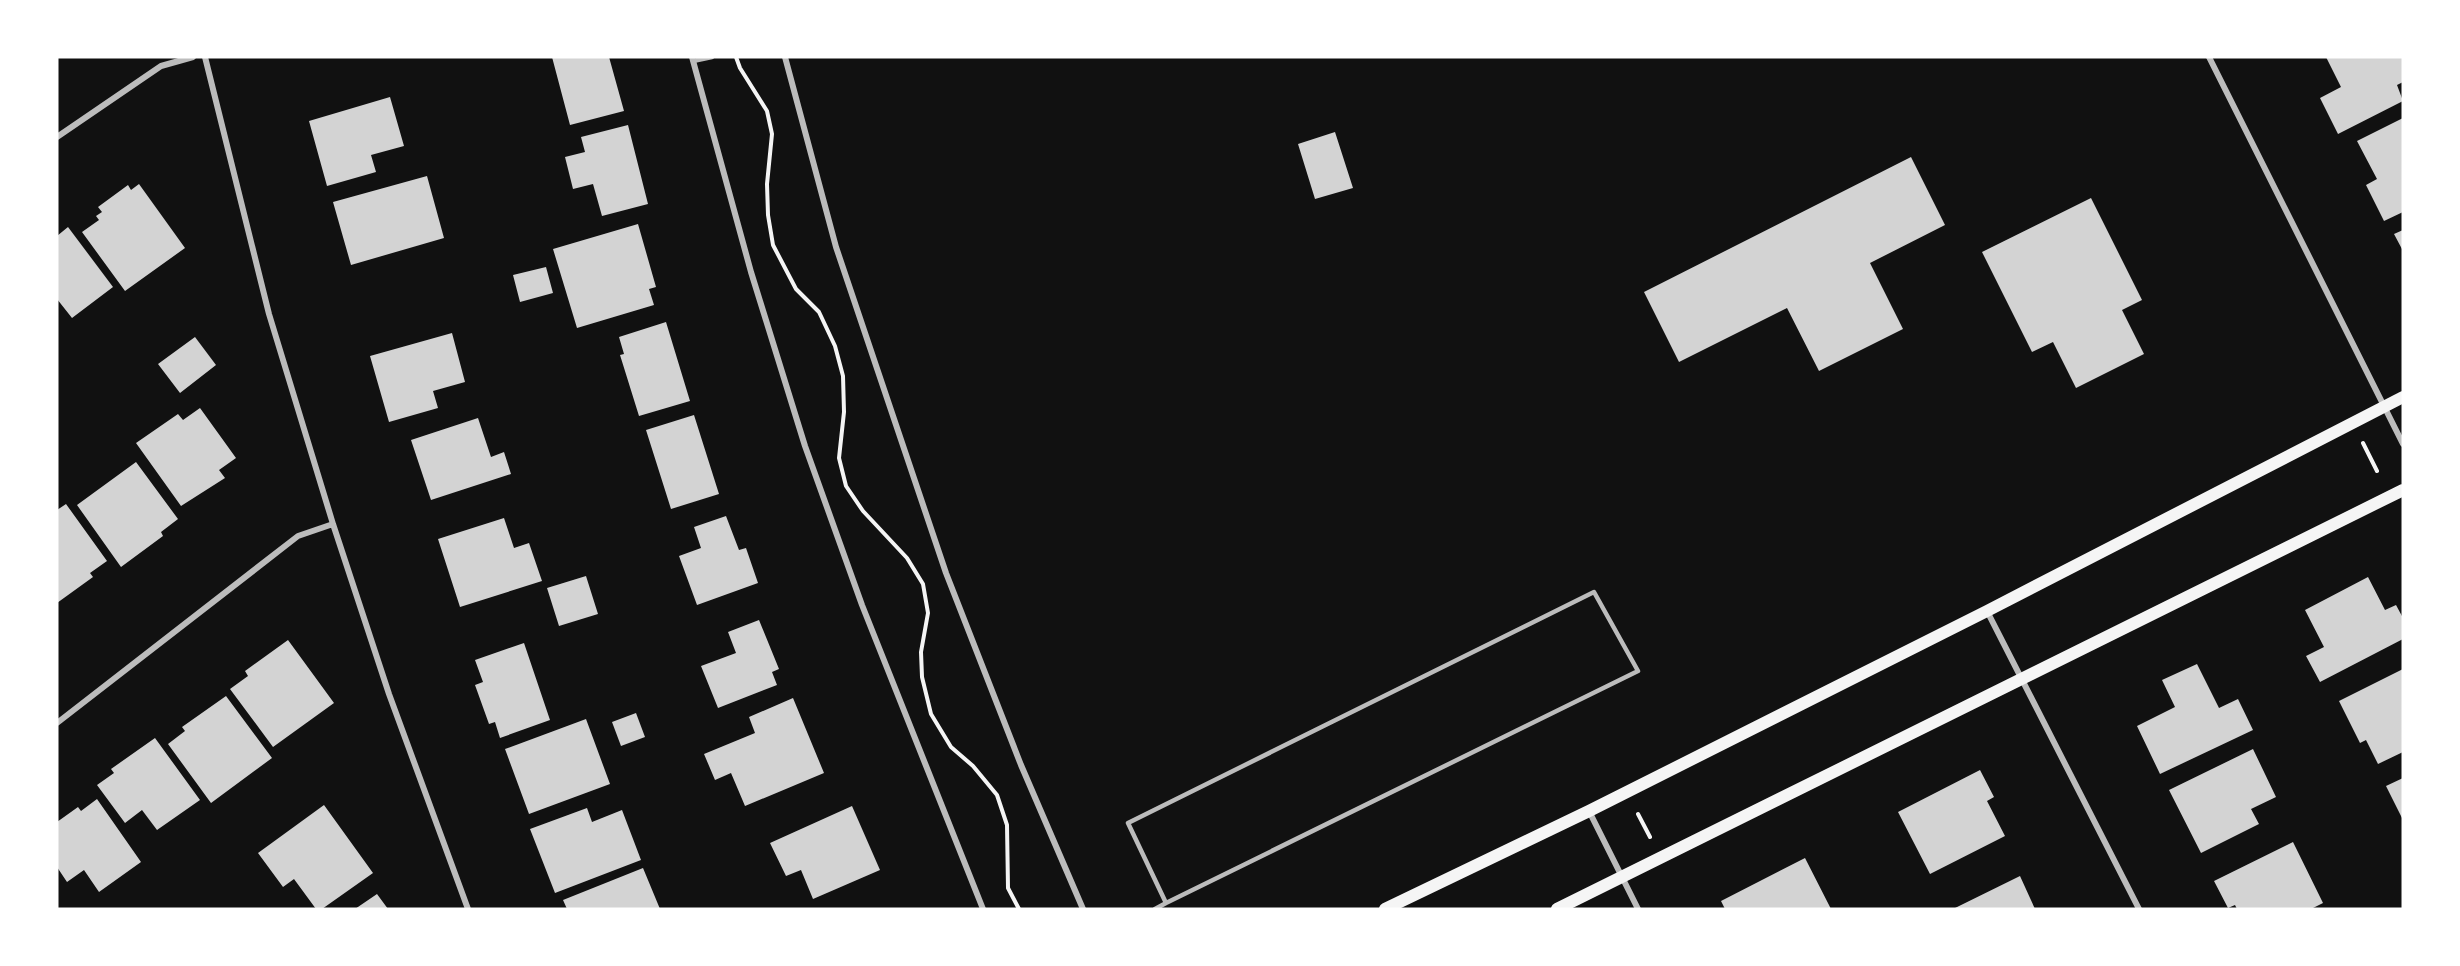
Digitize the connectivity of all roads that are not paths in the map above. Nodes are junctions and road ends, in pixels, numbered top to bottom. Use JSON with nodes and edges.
{"nodes":[{"id":1,"x":193,"y":57,"type":"edge"},
{"id":2,"x":205,"y":57,"type":"edge"},
{"id":3,"x":711,"y":57,"type":"edge"},
{"id":4,"x":785,"y":57,"type":"edge"},
{"id":5,"x":2209,"y":57,"type":"edge"},
{"id":6,"x":692,"y":59,"type":"edge"},
{"id":7,"x":57,"y":137,"type":"edge"},
{"id":8,"x":2403,"y":397,"type":"edge"},
{"id":9,"x":2384,"y":406,"type":"junction"},
{"id":10,"x":2403,"y":444,"type":"edge"},
{"id":11,"x":2403,"y":490,"type":"edge"},
{"id":12,"x":333,"y":524,"type":"junction"},
{"id":13,"x":1987,"y":611,"type":"junction"},
{"id":14,"x":2021,"y":678,"type":"junction"},
{"id":15,"x":57,"y":723,"type":"edge"},
{"id":16,"x":1589,"y":811,"type":"junction"},
{"id":17,"x":1621,"y":876,"type":"junction"},
{"id":18,"x":1166,"y":903,"type":"junction"},
{"id":19,"x":468,"y":909,"type":"edge"},
{"id":20,"x":983,"y":909,"type":"edge"},
{"id":21,"x":1083,"y":909,"type":"edge"},
{"id":22,"x":1155,"y":909,"type":"edge"},
{"id":23,"x":1385,"y":909,"type":"edge"},
{"id":24,"x":1557,"y":909,"type":"edge"},
{"id":25,"x":1638,"y":909,"type":"edge"},
{"id":26,"x":2139,"y":909,"type":"edge"}],
"edges":[{"from":1,"to":7,"type":"street"},
{"from":2,"to":12,"type":"street"},
{"from":3,"to":6,"type":"lane"},
{"from":4,"to":21,"type":"street"},
{"from":5,"to":9,"type":"street"},
{"from":6,"to":20,"type":"street"},
{"from":8,"to":9,"type":"main road"},
{"from":9,"to":10,"type":"street"},
{"from":9,"to":13,"type":"main road"},
{"from":11,"to":14,"type":"main road"},
{"from":12,"to":15,"type":"street"},
{"from":12,"to":19,"type":"street"},
{"from":13,"to":14,"type":"street"},
{"from":13,"to":16,"type":"main road"},
{"from":14,"to":17,"type":"main road"},
{"from":14,"to":26,"type":"street"},
{"from":16,"to":17,"type":"street"},
{"from":16,"to":23,"type":"main road"},
{"from":17,"to":24,"type":"main road"},
{"from":17,"to":25,"type":"street"},
{"from":18,"to":18,"type":"lane"},
{"from":18,"to":22,"type":"lane"}]}
